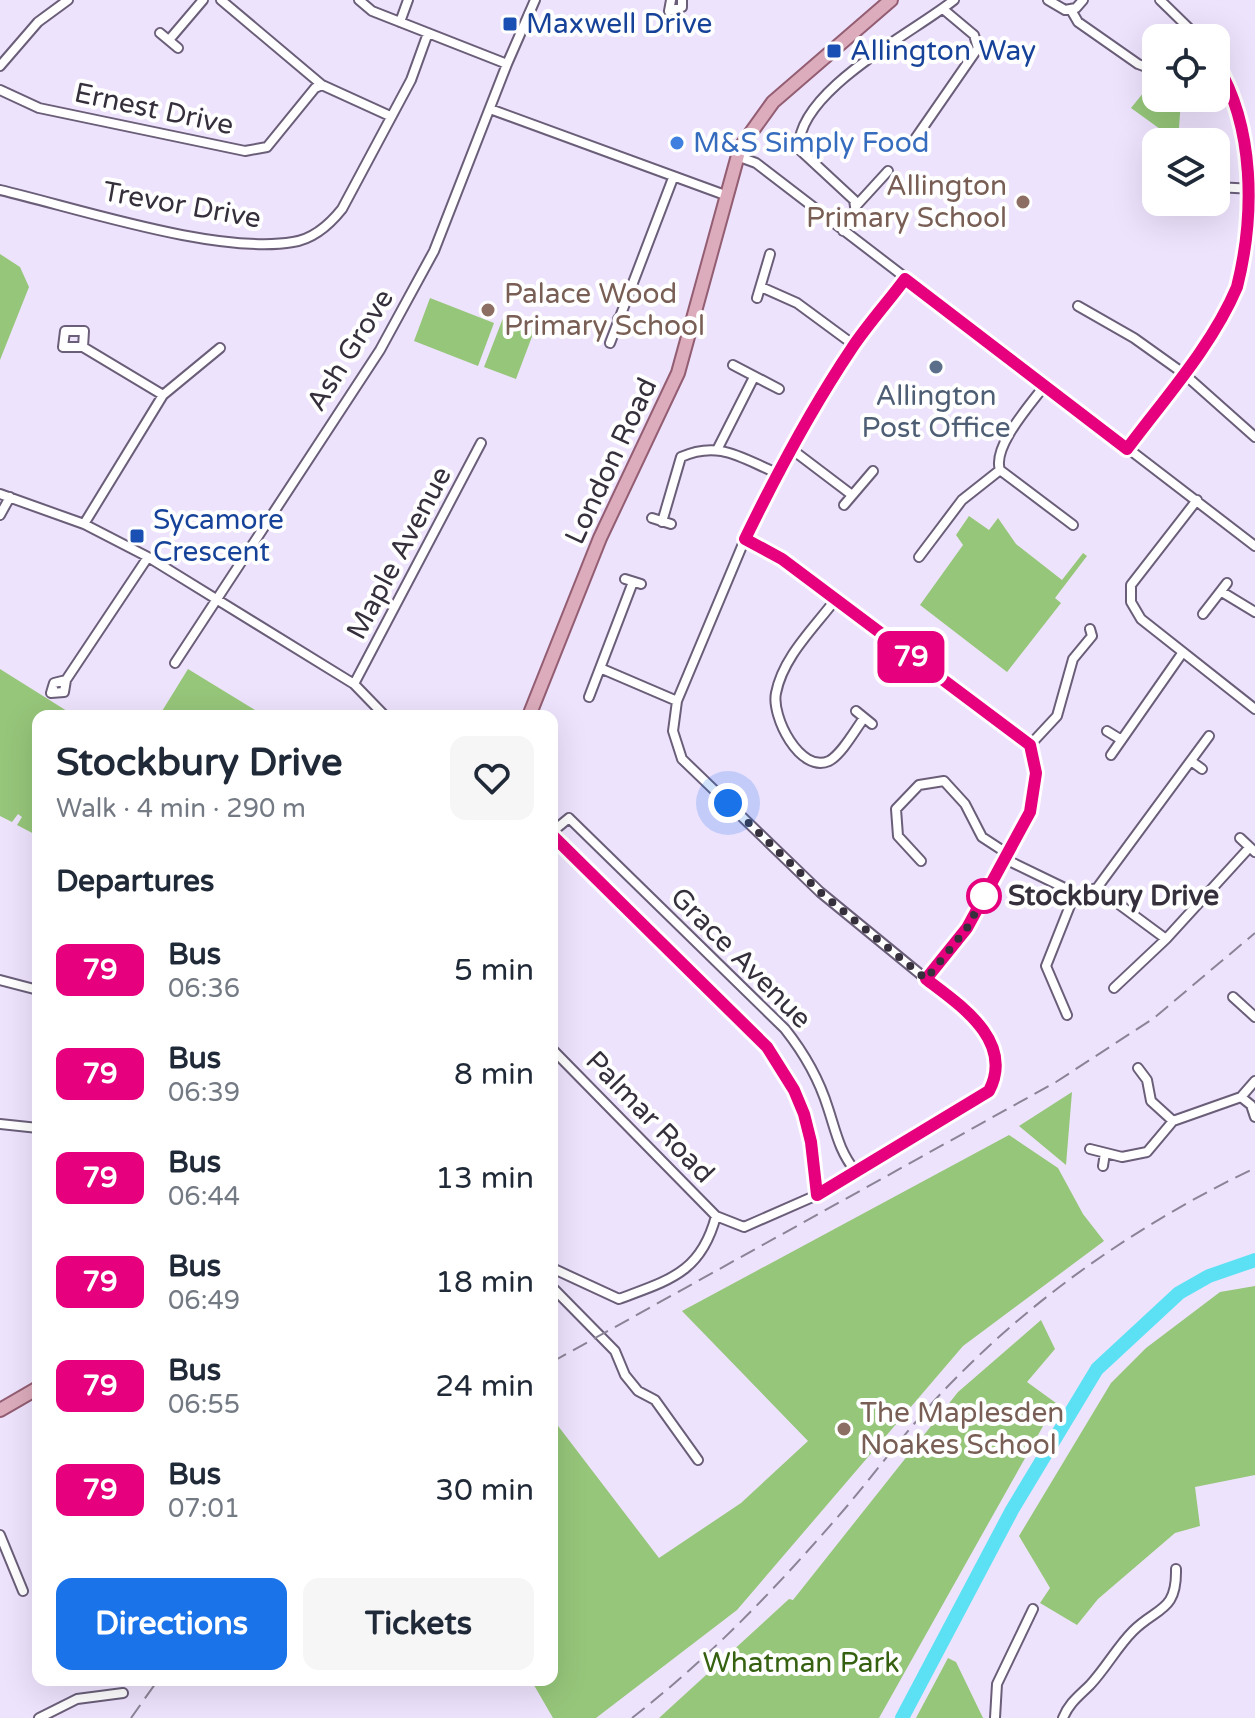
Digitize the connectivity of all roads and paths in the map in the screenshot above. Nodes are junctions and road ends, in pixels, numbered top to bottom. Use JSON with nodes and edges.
{"nodes":[{"id":1,"x":68,"y":0,"type":"edge"},
{"id":2,"x":203,"y":0,"type":"edge"},
{"id":3,"x":221,"y":0,"type":"edge"},
{"id":4,"x":359,"y":0,"type":"edge"},
{"id":5,"x":408,"y":0,"type":"edge"},
{"id":6,"x":535,"y":0,"type":"edge"},
{"id":7,"x":671,"y":0,"type":"edge"},
{"id":8,"x":682,"y":0,"type":"edge"},
{"id":9,"x":954,"y":0,"type":"edge"},
{"id":10,"x":1048,"y":0,"type":"edge"},
{"id":11,"x":1083,"y":0,"type":"edge"},
{"id":12,"x":1160,"y":0,"type":"edge"},
{"id":13,"x":886,"y":2,"type":"edge"},
{"id":14,"x":943,"y":9,"type":"junction"},
{"id":15,"x":1071,"y":10,"type":"junction"},
{"id":16,"x":400,"y":22,"type":"junction"},
{"id":17,"x":1185,"y":24,"type":"edge"},
{"id":18,"x":160,"y":33,"type":"dead end"},
{"id":19,"x":428,"y":33,"type":"junction"},
{"id":20,"x":169,"y":40,"type":"junction"},
{"id":21,"x":178,"y":48,"type":"dead end"},
{"id":22,"x":507,"y":64,"type":"junction"},
{"id":23,"x":0,"y":66,"type":"edge"},
{"id":24,"x":1142,"y":66,"type":"edge"},
{"id":25,"x":322,"y":85,"type":"junction"},
{"id":26,"x":0,"y":90,"type":"edge"},
{"id":27,"x":1230,"y":92,"type":"edge"},
{"id":28,"x":490,"y":109,"type":"junction"},
{"id":29,"x":915,"y":114,"type":"dead end"},
{"id":30,"x":390,"y":116,"type":"junction"},
{"id":31,"x":924,"y":122,"type":"junction"},
{"id":32,"x":915,"y":139,"type":"dead end"},
{"id":33,"x":1254,"y":154,"type":"edge"},
{"id":34,"x":736,"y":155,"type":"junction"},
{"id":35,"x":888,"y":171,"type":"dead end"},
{"id":36,"x":673,"y":178,"type":"junction"},
{"id":37,"x":1230,"y":188,"type":"edge"},
{"id":38,"x":1254,"y":189,"type":"edge"},
{"id":39,"x":0,"y":190,"type":"edge"},
{"id":40,"x":725,"y":195,"type":"junction"},
{"id":41,"x":856,"y":206,"type":"junction"},
{"id":42,"x":843,"y":231,"type":"junction"},
{"id":43,"x":1253,"y":234,"type":"edge"},
{"id":44,"x":770,"y":254,"type":"dead end"},
{"id":45,"x":905,"y":279,"type":"junction"},
{"id":46,"x":761,"y":287,"type":"junction"},
{"id":47,"x":757,"y":298,"type":"dead end"},
{"id":48,"x":1078,"y":306,"type":"dead end"},
{"id":49,"x":618,"y":319,"type":"junction"},
{"id":50,"x":634,"y":325,"type":"dead end"},
{"id":51,"x":610,"y":343,"type":"dead end"},
{"id":52,"x":854,"y":345,"type":"junction"},
{"id":53,"x":83,"y":347,"type":"dead end"},
{"id":54,"x":220,"y":348,"type":"dead end"},
{"id":55,"x":733,"y":365,"type":"dead end"},
{"id":56,"x":1183,"y":373,"type":"junction"},
{"id":57,"x":754,"y":377,"type":"junction"},
{"id":58,"x":1045,"y":385,"type":"junction"},
{"id":59,"x":779,"y":389,"type":"dead end"},
{"id":60,"x":163,"y":395,"type":"junction"},
{"id":61,"x":1255,"y":437,"type":"edge"},
{"id":62,"x":481,"y":443,"type":"dead end"},
{"id":63,"x":718,"y":448,"type":"junction"},
{"id":64,"x":790,"y":448,"type":"junction"},
{"id":65,"x":1127,"y":449,"type":"junction"},
{"id":66,"x":1000,"y":470,"type":"junction"},
{"id":67,"x":873,"y":471,"type":"dead end"},
{"id":68,"x":777,"y":473,"type":"junction"},
{"id":69,"x":0,"y":494,"type":"edge"},
{"id":70,"x":852,"y":495,"type":"junction"},
{"id":71,"x":10,"y":497,"type":"junction"},
{"id":72,"x":1197,"y":500,"type":"junction"},
{"id":73,"x":844,"y":505,"type":"dead end"},
{"id":74,"x":0,"y":515,"type":"edge"},
{"id":75,"x":652,"y":518,"type":"dead end"},
{"id":76,"x":84,"y":524,"type":"junction"},
{"id":77,"x":1073,"y":525,"type":"dead end"},
{"id":78,"x":745,"y":539,"type":"junction"},
{"id":79,"x":1255,"y":546,"type":"edge"},
{"id":80,"x":148,"y":557,"type":"junction"},
{"id":81,"x":919,"y":557,"type":"dead end"},
{"id":82,"x":633,"y":582,"type":"dead end"},
{"id":83,"x":216,"y":597,"type":"junction"},
{"id":84,"x":835,"y":600,"type":"junction"},
{"id":85,"x":1255,"y":612,"type":"edge"},
{"id":86,"x":1203,"y":614,"type":"dead end"},
{"id":87,"x":1090,"y":629,"type":"dead end"},
{"id":88,"x":1183,"y":652,"type":"junction"},
{"id":89,"x":175,"y":663,"type":"dead end"},
{"id":90,"x":600,"y":668,"type":"junction"},
{"id":91,"x":66,"y":680,"type":"dead end"},
{"id":92,"x":354,"y":684,"type":"junction"},
{"id":93,"x":589,"y":697,"type":"dead end"},
{"id":94,"x":677,"y":701,"type":"junction"},
{"id":95,"x":1255,"y":709,"type":"edge"},
{"id":96,"x":379,"y":710,"type":"edge"},
{"id":97,"x":531,"y":710,"type":"edge"},
{"id":98,"x":864,"y":718,"type":"dead end"},
{"id":99,"x":1107,"y":731,"type":"dead end"},
{"id":100,"x":1209,"y":736,"type":"dead end"},
{"id":101,"x":1120,"y":739,"type":"junction"},
{"id":102,"x":1030,"y":745,"type":"junction"},
{"id":103,"x":1111,"y":755,"type":"dead end"},
{"id":104,"x":1191,"y":761,"type":"junction"},
{"id":105,"x":1202,"y":769,"type":"dead end"},
{"id":106,"x":558,"y":828,"type":"edge"},
{"id":107,"x":1240,"y":838,"type":"dead end"},
{"id":108,"x":558,"y":840,"type":"edge"},
{"id":109,"x":1252,"y":850,"type":"edge"},
{"id":110,"x":1006,"y":857,"type":"junction"},
{"id":111,"x":921,"y":860,"type":"dead end"},
{"id":112,"x":1097,"y":888,"type":"junction"},
{"id":113,"x":1075,"y":893,"type":"junction"},
{"id":114,"x":1166,"y":939,"type":"junction"},
{"id":115,"x":926,"y":979,"type":"junction"},
{"id":116,"x":0,"y":980,"type":"edge"},
{"id":117,"x":32,"y":988,"type":"edge"},
{"id":118,"x":1114,"y":988,"type":"dead end"},
{"id":119,"x":1231,"y":997,"type":"dead end"},
{"id":120,"x":1067,"y":1015,"type":"dead end"},
{"id":121,"x":1255,"y":1017,"type":"edge"},
{"id":122,"x":558,"y":1055,"type":"edge"},
{"id":123,"x":1138,"y":1068,"type":"dead end"},
{"id":124,"x":1255,"y":1081,"type":"edge"},
{"id":125,"x":1241,"y":1097,"type":"junction"},
{"id":126,"x":1253,"y":1119,"type":"edge"},
{"id":127,"x":1173,"y":1121,"type":"junction"},
{"id":128,"x":0,"y":1124,"type":"edge"},
{"id":129,"x":32,"y":1127,"type":"edge"},
{"id":130,"x":1090,"y":1149,"type":"dead end"},
{"id":131,"x":1105,"y":1153,"type":"junction"},
{"id":132,"x":1103,"y":1166,"type":"dead end"},
{"id":133,"x":856,"y":1172,"type":"junction"},
{"id":134,"x":817,"y":1195,"type":"junction"},
{"id":135,"x":716,"y":1216,"type":"junction"},
{"id":136,"x":558,"y":1271,"type":"edge"},
{"id":137,"x":558,"y":1293,"type":"edge"},
{"id":138,"x":32,"y":1391,"type":"edge"},
{"id":139,"x":0,"y":1410,"type":"edge"},
{"id":140,"x":698,"y":1460,"type":"dead end"},
{"id":141,"x":0,"y":1535,"type":"edge"},
{"id":142,"x":1176,"y":1569,"type":"dead end"},
{"id":143,"x":23,"y":1591,"type":"dead end"},
{"id":144,"x":1033,"y":1609,"type":"dead end"},
{"id":145,"x":123,"y":1693,"type":"dead end"},
{"id":146,"x":39,"y":1718,"type":"edge"},
{"id":147,"x":995,"y":1718,"type":"edge"},
{"id":148,"x":1063,"y":1718,"type":"edge"}],
"edges":[{"from":1,"to":23,"type":"street"},
{"from":2,"to":20,"type":"street"},
{"from":3,"to":25,"type":"street"},
{"from":4,"to":16,"type":"street"},
{"from":5,"to":16,"type":"street"},
{"from":6,"to":22,"type":"street","name":"Ash Grove"},
{"from":7,"to":8,"type":"street"},
{"from":9,"to":14,"type":"street"},
{"from":10,"to":15,"type":"street"},
{"from":11,"to":15,"type":"street"},
{"from":12,"to":17,"type":"street"},
{"from":13,"to":34,"type":"main road","name":"London Road"},
{"from":14,"to":31,"type":"street"},
{"from":14,"to":41,"type":"street"},
{"from":15,"to":24,"type":"street"},
{"from":16,"to":19,"type":"street"},
{"from":18,"to":20,"type":"street"},
{"from":19,"to":22,"type":"street"},
{"from":19,"to":30,"type":"street","name":"Trevor Drive"},
{"from":20,"to":21,"type":"street"},
{"from":22,"to":28,"type":"street","name":"Ash Grove"},
{"from":25,"to":26,"type":"street","name":"Ernest Drive"},
{"from":25,"to":30,"type":"street"},
{"from":27,"to":33,"type":"street"},
{"from":28,"to":36,"type":"street"},
{"from":28,"to":83,"type":"street","name":"Ash Grove"},
{"from":29,"to":31,"type":"street"},
{"from":30,"to":39,"type":"street","name":"Trevor Drive"},
{"from":31,"to":32,"type":"street"},
{"from":33,"to":38,"type":"street"},
{"from":34,"to":40,"type":"main road","name":"London Road"},
{"from":34,"to":42,"type":"street"},
{"from":35,"to":41,"type":"street"},
{"from":36,"to":40,"type":"street"},
{"from":36,"to":49,"type":"street"},
{"from":37,"to":38,"type":"street"},
{"from":38,"to":43,"type":"street"},
{"from":40,"to":97,"type":"main road","name":"London Road"},
{"from":41,"to":42,"type":"street"},
{"from":42,"to":45,"type":"street"},
{"from":43,"to":56,"type":"street"},
{"from":44,"to":46,"type":"street"},
{"from":45,"to":52,"type":"street"},
{"from":45,"to":58,"type":"street"},
{"from":46,"to":47,"type":"street"},
{"from":46,"to":52,"type":"street"},
{"from":48,"to":56,"type":"street"},
{"from":49,"to":50,"type":"street"},
{"from":49,"to":51,"type":"street"},
{"from":52,"to":64,"type":"street"},
{"from":53,"to":60,"type":"street"},
{"from":54,"to":60,"type":"street"},
{"from":55,"to":57,"type":"street"},
{"from":56,"to":61,"type":"street"},
{"from":56,"to":65,"type":"street"},
{"from":57,"to":59,"type":"street"},
{"from":57,"to":63,"type":"street"},
{"from":58,"to":65,"type":"street"},
{"from":58,"to":66,"type":"street"},
{"from":60,"to":76,"type":"street"},
{"from":62,"to":92,"type":"street","name":"Maple Avenue"},
{"from":63,"to":68,"type":"street"},
{"from":63,"to":75,"type":"street"},
{"from":64,"to":68,"type":"street"},
{"from":64,"to":70,"type":"street"},
{"from":65,"to":72,"type":"street"},
{"from":66,"to":77,"type":"street"},
{"from":66,"to":81,"type":"street"},
{"from":67,"to":70,"type":"street"},
{"from":68,"to":78,"type":"street"},
{"from":69,"to":71,"type":"street"},
{"from":70,"to":73,"type":"street"},
{"from":71,"to":74,"type":"street"},
{"from":71,"to":76,"type":"street"},
{"from":72,"to":79,"type":"street"},
{"from":72,"to":88,"type":"street"},
{"from":76,"to":80,"type":"street"},
{"from":78,"to":84,"type":"street"},
{"from":78,"to":94,"type":"street"},
{"from":80,"to":83,"type":"street"},
{"from":80,"to":91,"type":"street"},
{"from":82,"to":90,"type":"street"},
{"from":83,"to":89,"type":"street","name":"Ash Grove"},
{"from":83,"to":92,"type":"street"},
{"from":84,"to":98,"type":"street"},
{"from":84,"to":102,"type":"street"},
{"from":85,"to":86,"type":"street"},
{"from":87,"to":102,"type":"street"},
{"from":88,"to":95,"type":"street"},
{"from":88,"to":101,"type":"street"},
{"from":90,"to":93,"type":"street"},
{"from":90,"to":94,"type":"street"},
{"from":92,"to":96,"type":"street"},
{"from":94,"to":115,"type":"street"},
{"from":99,"to":101,"type":"street"},
{"from":100,"to":104,"type":"street"},
{"from":101,"to":103,"type":"street"},
{"from":102,"to":110,"type":"street"},
{"from":104,"to":105,"type":"street"},
{"from":104,"to":112,"type":"street"},
{"from":106,"to":133,"type":"street","name":"Grace Avenue"},
{"from":107,"to":109,"type":"street"},
{"from":108,"to":134,"type":"street","name":"Grace Avenue"},
{"from":109,"to":114,"type":"street"},
{"from":110,"to":111,"type":"street"},
{"from":110,"to":113,"type":"street"},
{"from":110,"to":115,"type":"street"},
{"from":112,"to":113,"type":"street"},
{"from":112,"to":114,"type":"street"},
{"from":113,"to":120,"type":"street"},
{"from":114,"to":118,"type":"street"},
{"from":115,"to":133,"type":"street"},
{"from":116,"to":117,"type":"street"},
{"from":119,"to":121,"type":"street"},
{"from":122,"to":135,"type":"street","name":"Palmar Road"},
{"from":123,"to":127,"type":"street"},
{"from":124,"to":125,"type":"street"},
{"from":125,"to":126,"type":"street"},
{"from":125,"to":127,"type":"street"},
{"from":127,"to":131,"type":"street"},
{"from":128,"to":129,"type":"street"},
{"from":130,"to":131,"type":"street"},
{"from":131,"to":132,"type":"street"},
{"from":133,"to":134,"type":"street"},
{"from":134,"to":135,"type":"street"},
{"from":135,"to":136,"type":"street"},
{"from":137,"to":140,"type":"street"},
{"from":138,"to":139,"type":"main road"},
{"from":141,"to":143,"type":"street"},
{"from":142,"to":148,"type":"street"},
{"from":144,"to":147,"type":"street"},
{"from":145,"to":146,"type":"street"}]}
